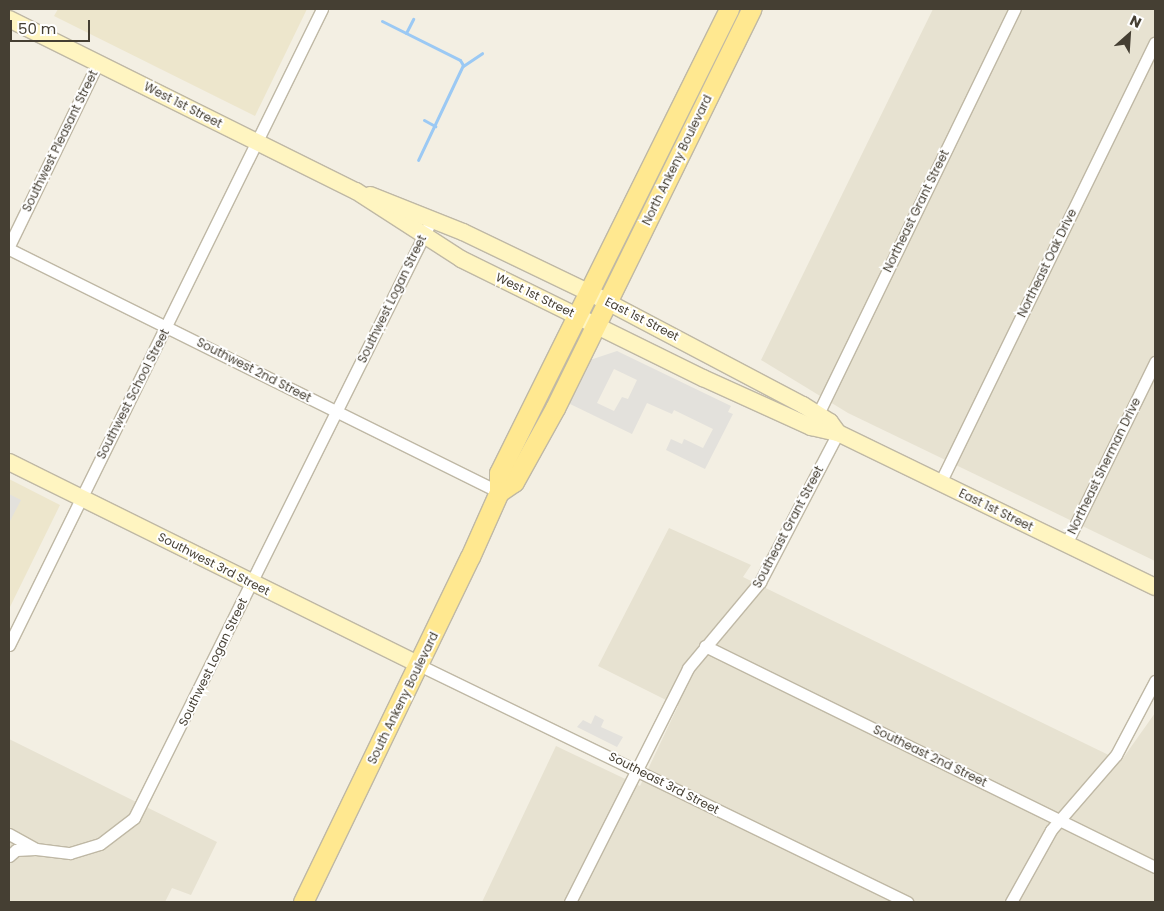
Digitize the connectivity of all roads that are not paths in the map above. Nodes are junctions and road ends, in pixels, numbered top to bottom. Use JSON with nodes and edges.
{"nodes":[{"id":1,"x":322,"y":9,"type":"edge"},
{"id":2,"x":729,"y":9,"type":"edge"},
{"id":3,"x":751,"y":9,"type":"edge"},
{"id":4,"x":1014,"y":9,"type":"edge"},
{"id":5,"x":9,"y":19,"type":"edge"},
{"id":6,"x":1155,"y":43,"type":"edge"},
{"id":7,"x":98,"y":63,"type":"junction"},
{"id":8,"x":257,"y":143,"type":"junction"},
{"id":9,"x":356,"y":191,"type":"junction"},
{"id":10,"x":432,"y":219,"type":"junction"},
{"id":11,"x":423,"y":236,"type":"junction"},
{"id":12,"x":9,"y":248,"type":"edge"},
{"id":13,"x":592,"y":308,"type":"junction"},
{"id":14,"x":167,"y":326,"type":"junction"},
{"id":15,"x":1155,"y":362,"type":"edge"},
{"id":16,"x":337,"y":412,"type":"junction"},
{"id":17,"x":818,"y":414,"type":"junction"},
{"id":18,"x":838,"y":433,"type":"junction"},
{"id":19,"x":9,"y":462,"type":"edge"},
{"id":20,"x":940,"y":483,"type":"junction"},
{"id":21,"x":499,"y":492,"type":"junction"},
{"id":22,"x":81,"y":498,"type":"junction"},
{"id":23,"x":1066,"y":544,"type":"junction"},
{"id":24,"x":251,"y":583,"type":"junction"},
{"id":25,"x":1155,"y":587,"type":"edge"},
{"id":26,"x":9,"y":645,"type":"edge"},
{"id":27,"x":705,"y":646,"type":"junction"},
{"id":28,"x":420,"y":666,"type":"junction"},
{"id":29,"x":1155,"y":684,"type":"edge"},
{"id":30,"x":636,"y":771,"type":"junction"},
{"id":31,"x":1059,"y":820,"type":"junction"},
{"id":32,"x":9,"y":834,"type":"edge"},
{"id":33,"x":36,"y":849,"type":"junction"},
{"id":34,"x":9,"y":856,"type":"edge"},
{"id":35,"x":1155,"y":867,"type":"edge"},
{"id":36,"x":303,"y":902,"type":"edge"},
{"id":37,"x":570,"y":902,"type":"edge"},
{"id":38,"x":907,"y":902,"type":"edge"},
{"id":39,"x":1011,"y":902,"type":"edge"}],
"edges":[{"from":1,"to":8,"type":"street","name":"Southwest School Street"},
{"from":2,"to":13,"type":"main road","name":"North Ankeny Boulevard"},
{"from":3,"to":13,"type":"main road","name":"North Ankeny Boulevard"},
{"from":4,"to":17,"type":"street","name":"Northeast Grant Street"},
{"from":5,"to":7,"type":"main road","name":"West 1st Street"},
{"from":6,"to":20,"type":"street","name":"Northeast Oak Drive"},
{"from":7,"to":8,"type":"main road","name":"West 1st Street"},
{"from":7,"to":12,"type":"street","name":"Southwest Pleasant Street"},
{"from":8,"to":9,"type":"main road","name":"West 1st Street"},
{"from":8,"to":14,"type":"street","name":"Southwest School Street"},
{"from":9,"to":10,"type":"main road","name":"West 1st Street"},
{"from":9,"to":11,"type":"main road","name":"West 1st Street"},
{"from":10,"to":11,"type":"street","name":"Southwest Logan Street"},
{"from":10,"to":13,"type":"main road","name":"West 1st Street"},
{"from":11,"to":13,"type":"main road","name":"West 1st Street"},
{"from":11,"to":16,"type":"street","name":"Southwest Logan Street"},
{"from":12,"to":14,"type":"street","name":"Southwest 2nd Street"},
{"from":13,"to":17,"type":"main road","name":"East 1st Street"},
{"from":13,"to":18,"type":"main road","name":"East 1st Street"},
{"from":13,"to":21,"type":"main road","name":"South Ankeny Boulevard"},
{"from":14,"to":16,"type":"street","name":"Southwest 2nd Street"},
{"from":14,"to":22,"type":"street","name":"Southwest School Street"},
{"from":15,"to":23,"type":"street","name":"Northeast Sherman Drive"},
{"from":16,"to":21,"type":"street","name":"Southwest 2nd Street"},
{"from":16,"to":24,"type":"street","name":"Southwest Logan Street"},
{"from":17,"to":18,"type":"main road","name":"East 1st Street"},
{"from":18,"to":20,"type":"main road","name":"East 1st Street"},
{"from":18,"to":27,"type":"street","name":"Southeast Grant Street"},
{"from":19,"to":22,"type":"main road","name":"Southwest 3rd Street"},
{"from":20,"to":23,"type":"main road","name":"East 1st Street"},
{"from":21,"to":28,"type":"main road","name":"South Ankeny Boulevard"},
{"from":22,"to":24,"type":"main road","name":"Southwest 3rd Street"},
{"from":22,"to":26,"type":"street","name":"Southwest School Street"},
{"from":23,"to":25,"type":"main road","name":"East 1st Street"},
{"from":24,"to":28,"type":"main road","name":"Southwest 3rd Street"},
{"from":24,"to":33,"type":"street","name":"Southwest Logan Street"},
{"from":27,"to":30,"type":"street","name":"Southeast Grant Street"},
{"from":27,"to":31,"type":"street","name":"Southeast 2nd Street"},
{"from":28,"to":30,"type":"street","name":"Southeast 3rd Street"},
{"from":28,"to":36,"type":"main road","name":"South Ankeny Boulevard"},
{"from":29,"to":31,"type":"street"},
{"from":30,"to":37,"type":"street","name":"Southeast Grant Street"},
{"from":30,"to":38,"type":"street","name":"Southeast 3rd Street"},
{"from":31,"to":35,"type":"street","name":"Southeast 2nd Street"},
{"from":31,"to":39,"type":"street"},
{"from":32,"to":33,"type":"street","name":"Southwest Logan Street"},
{"from":33,"to":34,"type":"street"}]}
